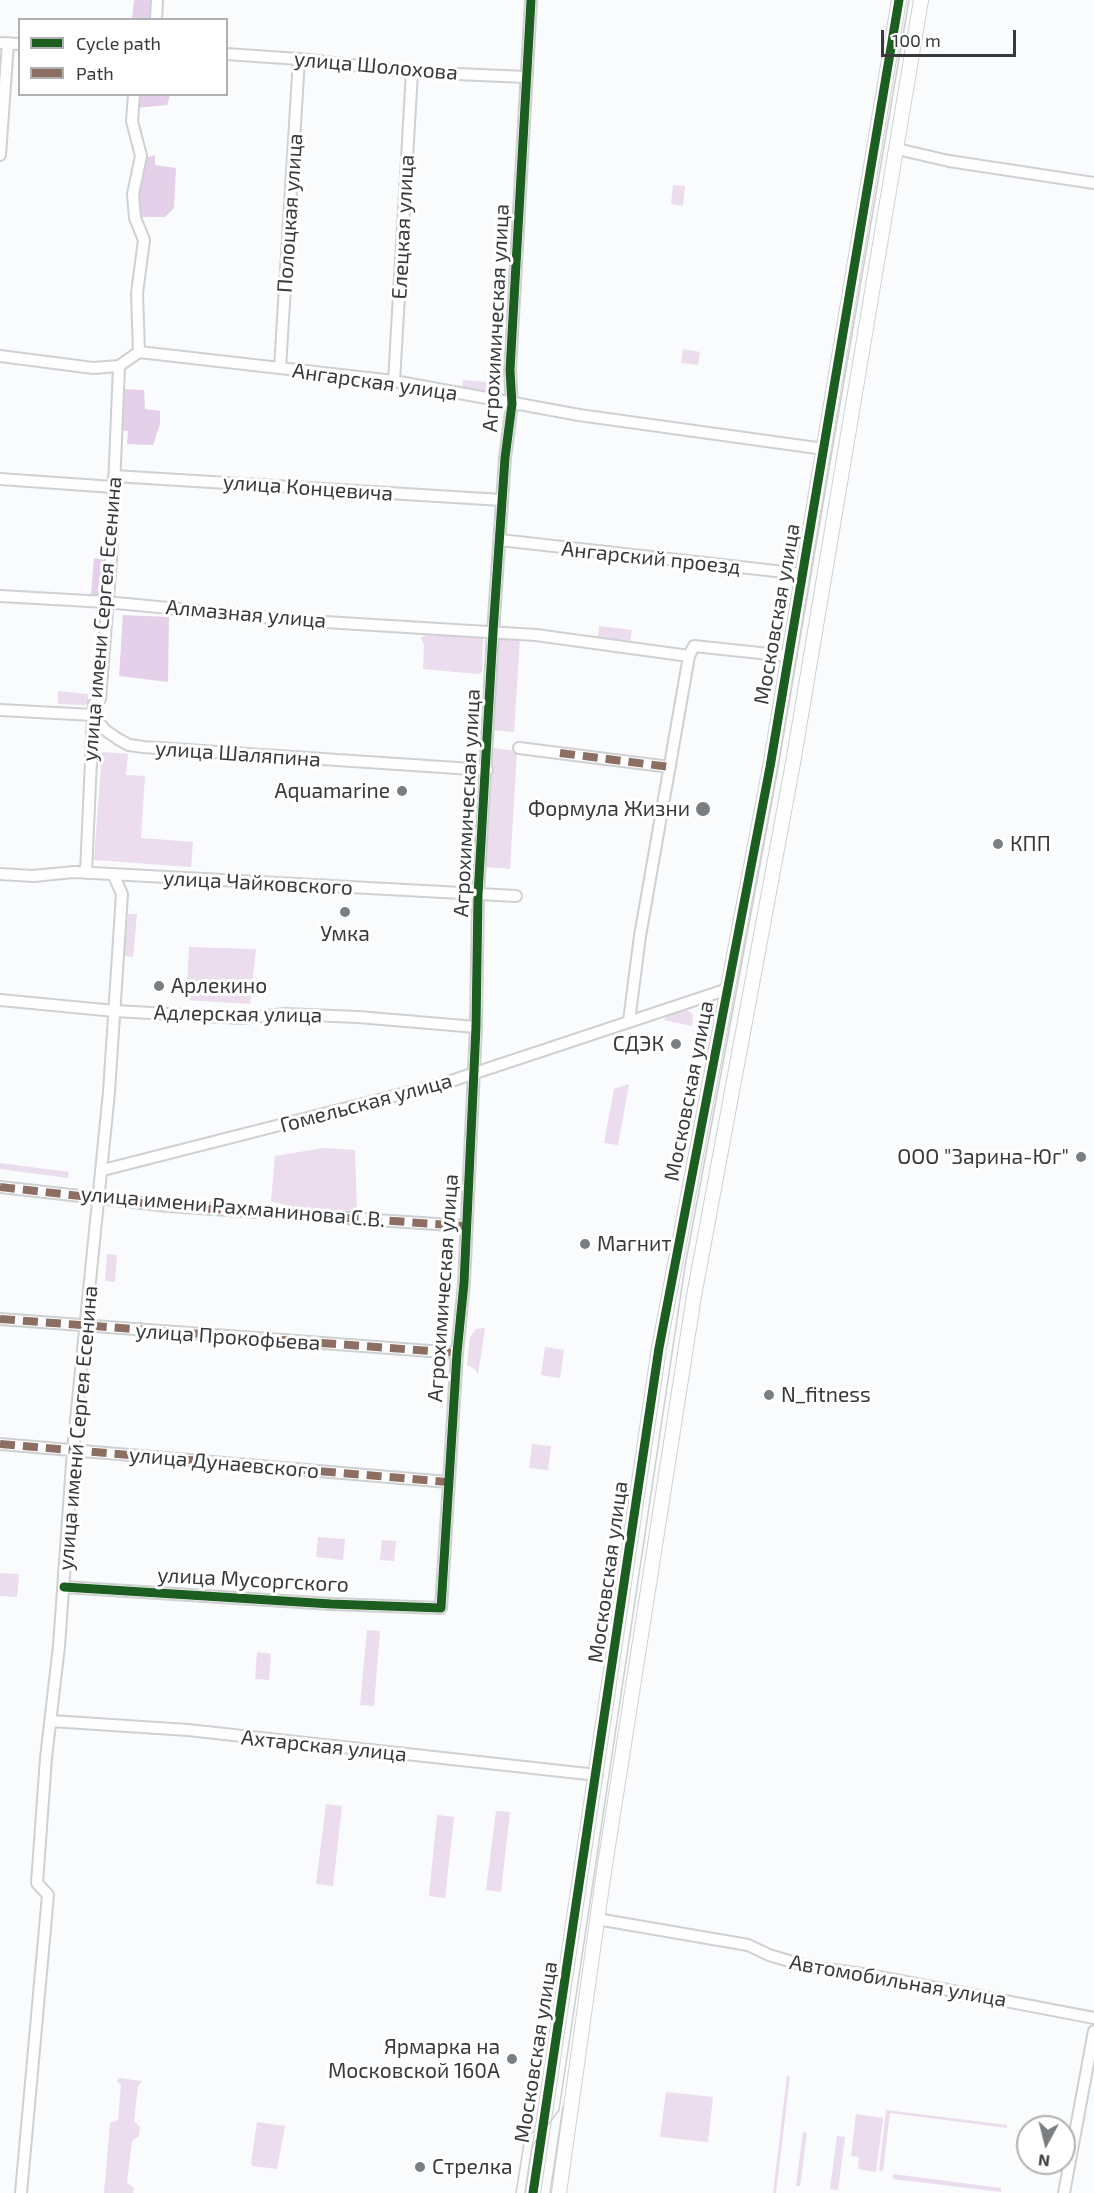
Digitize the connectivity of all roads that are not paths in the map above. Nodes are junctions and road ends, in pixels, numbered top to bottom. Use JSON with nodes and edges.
{"nodes":[{"id":1,"x":157,"y":0,"type":"edge"},
{"id":2,"x":531,"y":0,"type":"edge"},
{"id":3,"x":899,"y":0,"type":"edge"},
{"id":4,"x":921,"y":0,"type":"edge"},
{"id":5,"x":156,"y":18,"type":"edge"},
{"id":6,"x":9,"y":43,"type":"edge"},
{"id":7,"x":228,"y":54,"type":"edge"},
{"id":8,"x":299,"y":59,"type":"junction"},
{"id":9,"x":412,"y":72,"type":"junction"},
{"id":10,"x":526,"y":77,"type":"junction"},
{"id":11,"x":134,"y":96,"type":"edge"},
{"id":12,"x":881,"y":105,"type":"junction"},
{"id":13,"x":903,"y":108,"type":"junction"},
{"id":14,"x":872,"y":152,"type":"junction"},
{"id":15,"x":896,"y":154,"type":"junction"},
{"id":16,"x":0,"y":155,"type":"edge"},
{"id":17,"x":1094,"y":183,"type":"edge"},
{"id":18,"x":139,"y":352,"type":"junction"},
{"id":19,"x":0,"y":356,"type":"edge"},
{"id":20,"x":119,"y":366,"type":"junction"},
{"id":21,"x":280,"y":368,"type":"junction"},
{"id":22,"x":394,"y":381,"type":"junction"},
{"id":23,"x":512,"y":404,"type":"junction"},
{"id":24,"x":824,"y":449,"type":"junction"},
{"id":25,"x":0,"y":479,"type":"edge"},
{"id":26,"x":114,"y":481,"type":"junction"},
{"id":27,"x":502,"y":500,"type":"junction"},
{"id":28,"x":500,"y":540,"type":"junction"},
{"id":29,"x":802,"y":574,"type":"junction"},
{"id":30,"x":0,"y":596,"type":"edge"},
{"id":31,"x":106,"y":602,"type":"junction"},
{"id":32,"x":493,"y":632,"type":"junction"},
{"id":33,"x":689,"y":656,"type":"junction"},
{"id":34,"x":788,"y":656,"type":"junction"},
{"id":35,"x":0,"y":710,"type":"edge"},
{"id":36,"x":93,"y":715,"type":"junction"},
{"id":37,"x":519,"y":748,"type":"dead end"},
{"id":38,"x":670,"y":766,"type":"junction"},
{"id":39,"x":487,"y":770,"type":"junction"},
{"id":40,"x":86,"y":873,"type":"junction"},
{"id":41,"x":0,"y":874,"type":"edge"},
{"id":42,"x":114,"y":876,"type":"junction"},
{"id":43,"x":478,"y":895,"type":"junction"},
{"id":44,"x":516,"y":896,"type":"dead end"},
{"id":45,"x":728,"y":989,"type":"junction"},
{"id":46,"x":0,"y":1000,"type":"edge"},
{"id":47,"x":115,"y":1011,"type":"junction"},
{"id":48,"x":629,"y":1021,"type":"junction"},
{"id":49,"x":476,"y":1027,"type":"junction"},
{"id":50,"x":473,"y":1075,"type":"junction"},
{"id":51,"x":103,"y":1170,"type":"junction"},
{"id":52,"x":0,"y":1187,"type":"edge"},
{"id":53,"x":100,"y":1200,"type":"junction"},
{"id":54,"x":466,"y":1226,"type":"junction"},
{"id":55,"x":0,"y":1319,"type":"edge"},
{"id":56,"x":86,"y":1327,"type":"junction"},
{"id":57,"x":457,"y":1353,"type":"junction"},
{"id":58,"x":0,"y":1444,"type":"edge"},
{"id":59,"x":73,"y":1450,"type":"junction"},
{"id":60,"x":448,"y":1482,"type":"junction"},
{"id":61,"x":64,"y":1587,"type":"junction"},
{"id":62,"x":441,"y":1608,"type":"joint"},
{"id":63,"x":51,"y":1721,"type":"junction"},
{"id":64,"x":597,"y":1775,"type":"junction"},
{"id":65,"x":581,"y":1876,"type":"junction"},
{"id":66,"x":603,"y":1878,"type":"junction"},
{"id":67,"x":596,"y":1924,"type":"junction"},
{"id":68,"x":573,"y":1927,"type":"junction"},
{"id":69,"x":1094,"y":2018,"type":"edge"},
{"id":70,"x":1094,"y":2031,"type":"edge"},
{"id":71,"x":21,"y":2193,"type":"edge"},
{"id":72,"x":533,"y":2193,"type":"edge"},
{"id":73,"x":559,"y":2193,"type":"edge"},
{"id":74,"x":1064,"y":2193,"type":"edge"}],
"edges":[{"from":1,"to":5,"type":"street"},
{"from":2,"to":10,"type":"street","name":"Агрохимическая улица"},
{"from":3,"to":12,"type":"street","name":"Московская улица"},
{"from":4,"to":13,"type":"street","name":"Московская улица"},
{"from":6,"to":16,"type":"street"},
{"from":7,"to":8,"type":"street","name":"улица Шолохова"},
{"from":8,"to":9,"type":"street","name":"улица Шолохова"},
{"from":8,"to":21,"type":"street","name":"Полоцкая улица"},
{"from":9,"to":10,"type":"street","name":"улица Шолохова"},
{"from":9,"to":22,"type":"street","name":"Елецкая улица"},
{"from":10,"to":23,"type":"street","name":"Агрохимическая улица"},
{"from":11,"to":18,"type":"street"},
{"from":12,"to":13,"type":"street"},
{"from":12,"to":14,"type":"street","name":"Московская улица"},
{"from":13,"to":15,"type":"street","name":"Московская улица"},
{"from":14,"to":15,"type":"street"},
{"from":14,"to":24,"type":"street","name":"Московская улица"},
{"from":15,"to":17,"type":"street"},
{"from":15,"to":66,"type":"street","name":"Московская улица"},
{"from":18,"to":20,"type":"street"},
{"from":18,"to":21,"type":"street","name":"Ангарская улица"},
{"from":19,"to":20,"type":"street"},
{"from":20,"to":26,"type":"street","name":"улица имени Сергея Есенина"},
{"from":21,"to":22,"type":"street","name":"Ангарская улица"},
{"from":22,"to":23,"type":"street","name":"Ангарская улица"},
{"from":23,"to":24,"type":"street","name":"Ангарская улица"},
{"from":23,"to":27,"type":"street","name":"Агрохимическая улица"},
{"from":24,"to":29,"type":"street","name":"Московская улица"},
{"from":25,"to":26,"type":"street","name":"улица Концевича"},
{"from":26,"to":27,"type":"street","name":"улица Концевича"},
{"from":26,"to":31,"type":"street","name":"улица имени Сергея Есенина"},
{"from":27,"to":28,"type":"street","name":"Агрохимическая улица"},
{"from":28,"to":29,"type":"street","name":"Ангарский проезд"},
{"from":28,"to":32,"type":"street","name":"Агрохимическая улица"},
{"from":29,"to":34,"type":"street","name":"Московская улица"},
{"from":30,"to":31,"type":"street","name":"Алмазная улица"},
{"from":31,"to":32,"type":"street","name":"Алмазная улица"},
{"from":31,"to":36,"type":"street","name":"улица имени Сергея Есенина"},
{"from":32,"to":33,"type":"street","name":"Алмазная улица"},
{"from":32,"to":39,"type":"street","name":"Агрохимическая улица"},
{"from":33,"to":34,"type":"street"},
{"from":33,"to":38,"type":"street"},
{"from":34,"to":45,"type":"street","name":"Московская улица"},
{"from":35,"to":36,"type":"street"},
{"from":36,"to":39,"type":"street","name":"улица Шаляпина"},
{"from":36,"to":40,"type":"street","name":"улица имени Сергея Есенина"},
{"from":37,"to":38,"type":"street"},
{"from":38,"to":48,"type":"street"},
{"from":39,"to":43,"type":"street","name":"Агрохимическая улица"},
{"from":40,"to":41,"type":"street","name":"улица Чайковского"},
{"from":40,"to":42,"type":"street","name":"улица Чайковского"},
{"from":42,"to":43,"type":"street","name":"улица Чайковского"},
{"from":42,"to":47,"type":"street","name":"улица имени Сергея Есенина"},
{"from":43,"to":44,"type":"street","name":"улица Чайковского"},
{"from":43,"to":49,"type":"street","name":"Агрохимическая улица"},
{"from":45,"to":48,"type":"street","name":"Гомельская улица"},
{"from":45,"to":64,"type":"street","name":"Московская улица"},
{"from":46,"to":47,"type":"street","name":"Адлерская улица"},
{"from":47,"to":49,"type":"street","name":"Адлерская улица"},
{"from":47,"to":51,"type":"street","name":"улица имени Сергея Есенина"},
{"from":48,"to":50,"type":"street","name":"Гомельская улица"},
{"from":49,"to":50,"type":"street","name":"Агрохимическая улица"},
{"from":50,"to":51,"type":"street","name":"Гомельская улица"},
{"from":50,"to":54,"type":"street","name":"Агрохимическая улица"},
{"from":51,"to":53,"type":"street","name":"улица имени Сергея Есенина"},
{"from":52,"to":53,"type":"street","name":"улица имени Рахманинова С.В."},
{"from":53,"to":54,"type":"street","name":"улица имени Рахманинова С.В."},
{"from":53,"to":56,"type":"street","name":"улица имени Сергея Есенина"},
{"from":54,"to":57,"type":"street","name":"Агрохимическая улица"},
{"from":55,"to":56,"type":"street","name":"улица Прокофьева"},
{"from":56,"to":57,"type":"street","name":"улица Прокофьева"},
{"from":56,"to":59,"type":"street","name":"улица имени Сергея Есенина"},
{"from":57,"to":60,"type":"street","name":"Агрохимическая улица"},
{"from":58,"to":59,"type":"street","name":"улица Дунаевского"},
{"from":59,"to":60,"type":"street","name":"улица Дунаевского"},
{"from":59,"to":61,"type":"street","name":"улица имени Сергея Есенина"},
{"from":60,"to":62,"type":"street","name":"Агрохимическая улица"},
{"from":61,"to":62,"type":"street","name":"улица Мусоргского"},
{"from":61,"to":63,"type":"street","name":"улица имени Сергея Есенина"},
{"from":63,"to":64,"type":"street","name":"Ахтарская улица"},
{"from":63,"to":71,"type":"street","name":"улица имени Сергея Есенина"},
{"from":64,"to":65,"type":"street","name":"Московская улица"},
{"from":65,"to":66,"type":"street"},
{"from":65,"to":68,"type":"street","name":"Московская улица"},
{"from":66,"to":67,"type":"street","name":"Московская улица"},
{"from":67,"to":68,"type":"street"},
{"from":67,"to":69,"type":"street","name":"Автомобильная улица"},
{"from":67,"to":73,"type":"street","name":"Московская улица"},
{"from":68,"to":72,"type":"street","name":"Московская улица"},
{"from":70,"to":74,"type":"street"}]}
